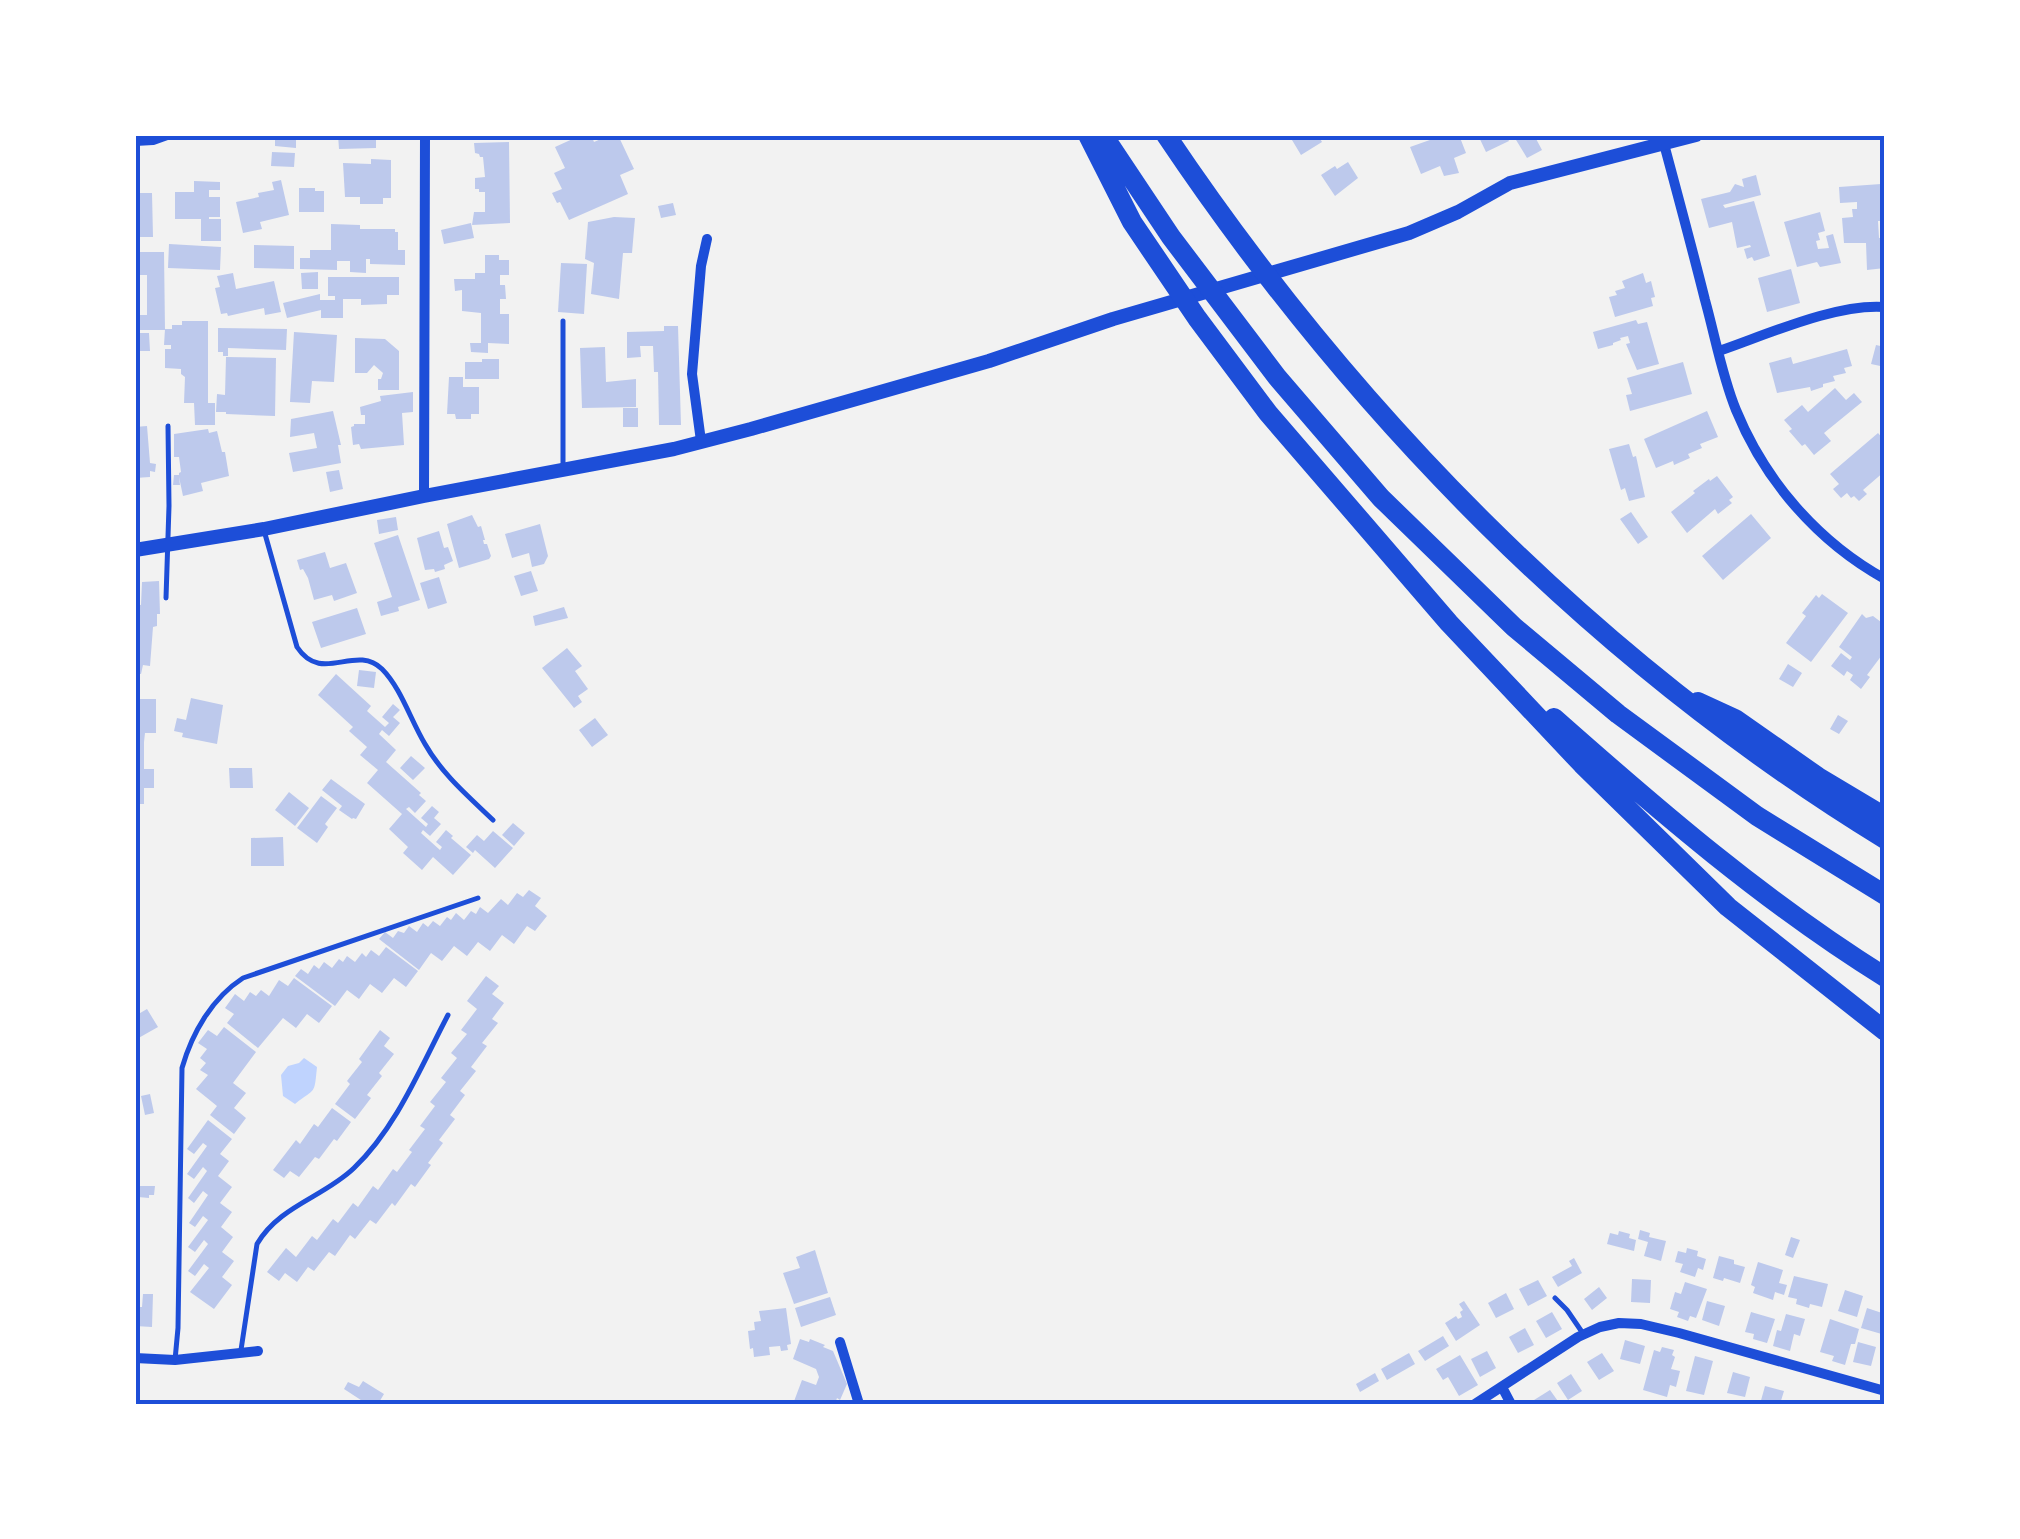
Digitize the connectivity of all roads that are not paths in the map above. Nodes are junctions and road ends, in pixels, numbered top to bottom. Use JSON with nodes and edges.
{"nodes":[{"id":1,"x":166,"y":135,"type":"edge"},
{"id":2,"x":425,"y":135,"type":"edge"},
{"id":3,"x":1088,"y":135,"type":"edge"},
{"id":4,"x":1103,"y":135,"type":"edge"},
{"id":5,"x":1166,"y":135,"type":"edge"},
{"id":6,"x":1696,"y":135,"type":"edge"},
{"id":7,"x":135,"y":141,"type":"edge"},
{"id":8,"x":1664,"y":144,"type":"junction"},
{"id":9,"x":707,"y":240,"type":"dead end"},
{"id":10,"x":1885,"y":307,"type":"edge"},
{"id":11,"x":563,"y":321,"type":"dead end"},
{"id":12,"x":1719,"y":351,"type":"junction"},
{"id":13,"x":168,"y":426,"type":"dead end"},
{"id":14,"x":701,"y":441,"type":"junction"},
{"id":15,"x":564,"y":470,"type":"junction"},
{"id":16,"x":424,"y":496,"type":"junction"},
{"id":17,"x":264,"y":529,"type":"junction"},
{"id":18,"x":168,"y":545,"type":"junction"},
{"id":19,"x":135,"y":550,"type":"edge"},
{"id":20,"x":1885,"y":579,"type":"edge"},
{"id":21,"x":166,"y":598,"type":"dead end"},
{"id":22,"x":1448,"y":623,"type":"junction"},
{"id":23,"x":1673,"y":690,"type":"junction"},
{"id":24,"x":1885,"y":818,"type":"edge"},
{"id":25,"x":492,"y":820,"type":"dead end"},
{"id":26,"x":1885,"y":839,"type":"edge"},
{"id":27,"x":1885,"y":896,"type":"edge"},
{"id":28,"x":478,"y":898,"type":"dead end"},
{"id":29,"x":1885,"y":978,"type":"edge"},
{"id":30,"x":448,"y":1015,"type":"dead end"},
{"id":31,"x":1885,"y":1031,"type":"edge"},
{"id":32,"x":1554,"y":1298,"type":"dead end"},
{"id":33,"x":1583,"y":1334,"type":"junction"},
{"id":34,"x":840,"y":1342,"type":"dead end"},
{"id":35,"x":258,"y":1352,"type":"dead end"},
{"id":36,"x":240,"y":1354,"type":"junction"},
{"id":37,"x":135,"y":1358,"type":"edge"},
{"id":38,"x":175,"y":1360,"type":"junction"},
{"id":39,"x":1502,"y":1387,"type":"junction"},
{"id":40,"x":1885,"y":1391,"type":"edge"},
{"id":41,"x":859,"y":1404,"type":"edge"},
{"id":42,"x":1476,"y":1404,"type":"edge"},
{"id":43,"x":1511,"y":1404,"type":"edge"}],
"edges":[{"from":1,"to":7,"type":"street"},
{"from":2,"to":16,"type":"street"},
{"from":3,"to":22,"type":"highway"},
{"from":4,"to":27,"type":"highway"},
{"from":5,"to":23,"type":"highway"},
{"from":6,"to":8,"type":"street"},
{"from":8,"to":12,"type":"street"},
{"from":8,"to":14,"type":"street"},
{"from":9,"to":14,"type":"street"},
{"from":10,"to":12,"type":"street"},
{"from":11,"to":15,"type":"lane"},
{"from":12,"to":20,"type":"street"},
{"from":13,"to":18,"type":"lane"},
{"from":14,"to":15,"type":"street"},
{"from":15,"to":16,"type":"street"},
{"from":16,"to":17,"type":"street"},
{"from":17,"to":18,"type":"street"},
{"from":17,"to":25,"type":"lane"},
{"from":18,"to":19,"type":"street"},
{"from":18,"to":21,"type":"lane"},
{"from":22,"to":29,"type":"highway"},
{"from":22,"to":31,"type":"highway"},
{"from":23,"to":24,"type":"highway"},
{"from":23,"to":26,"type":"highway"},
{"from":28,"to":38,"type":"lane"},
{"from":30,"to":36,"type":"lane"},
{"from":32,"to":33,"type":"lane"},
{"from":33,"to":39,"type":"street"},
{"from":33,"to":40,"type":"street"},
{"from":34,"to":41,"type":"street"},
{"from":35,"to":36,"type":"street"},
{"from":36,"to":38,"type":"street"},
{"from":37,"to":38,"type":"street"},
{"from":39,"to":42,"type":"street"},
{"from":39,"to":43,"type":"street"}]}
